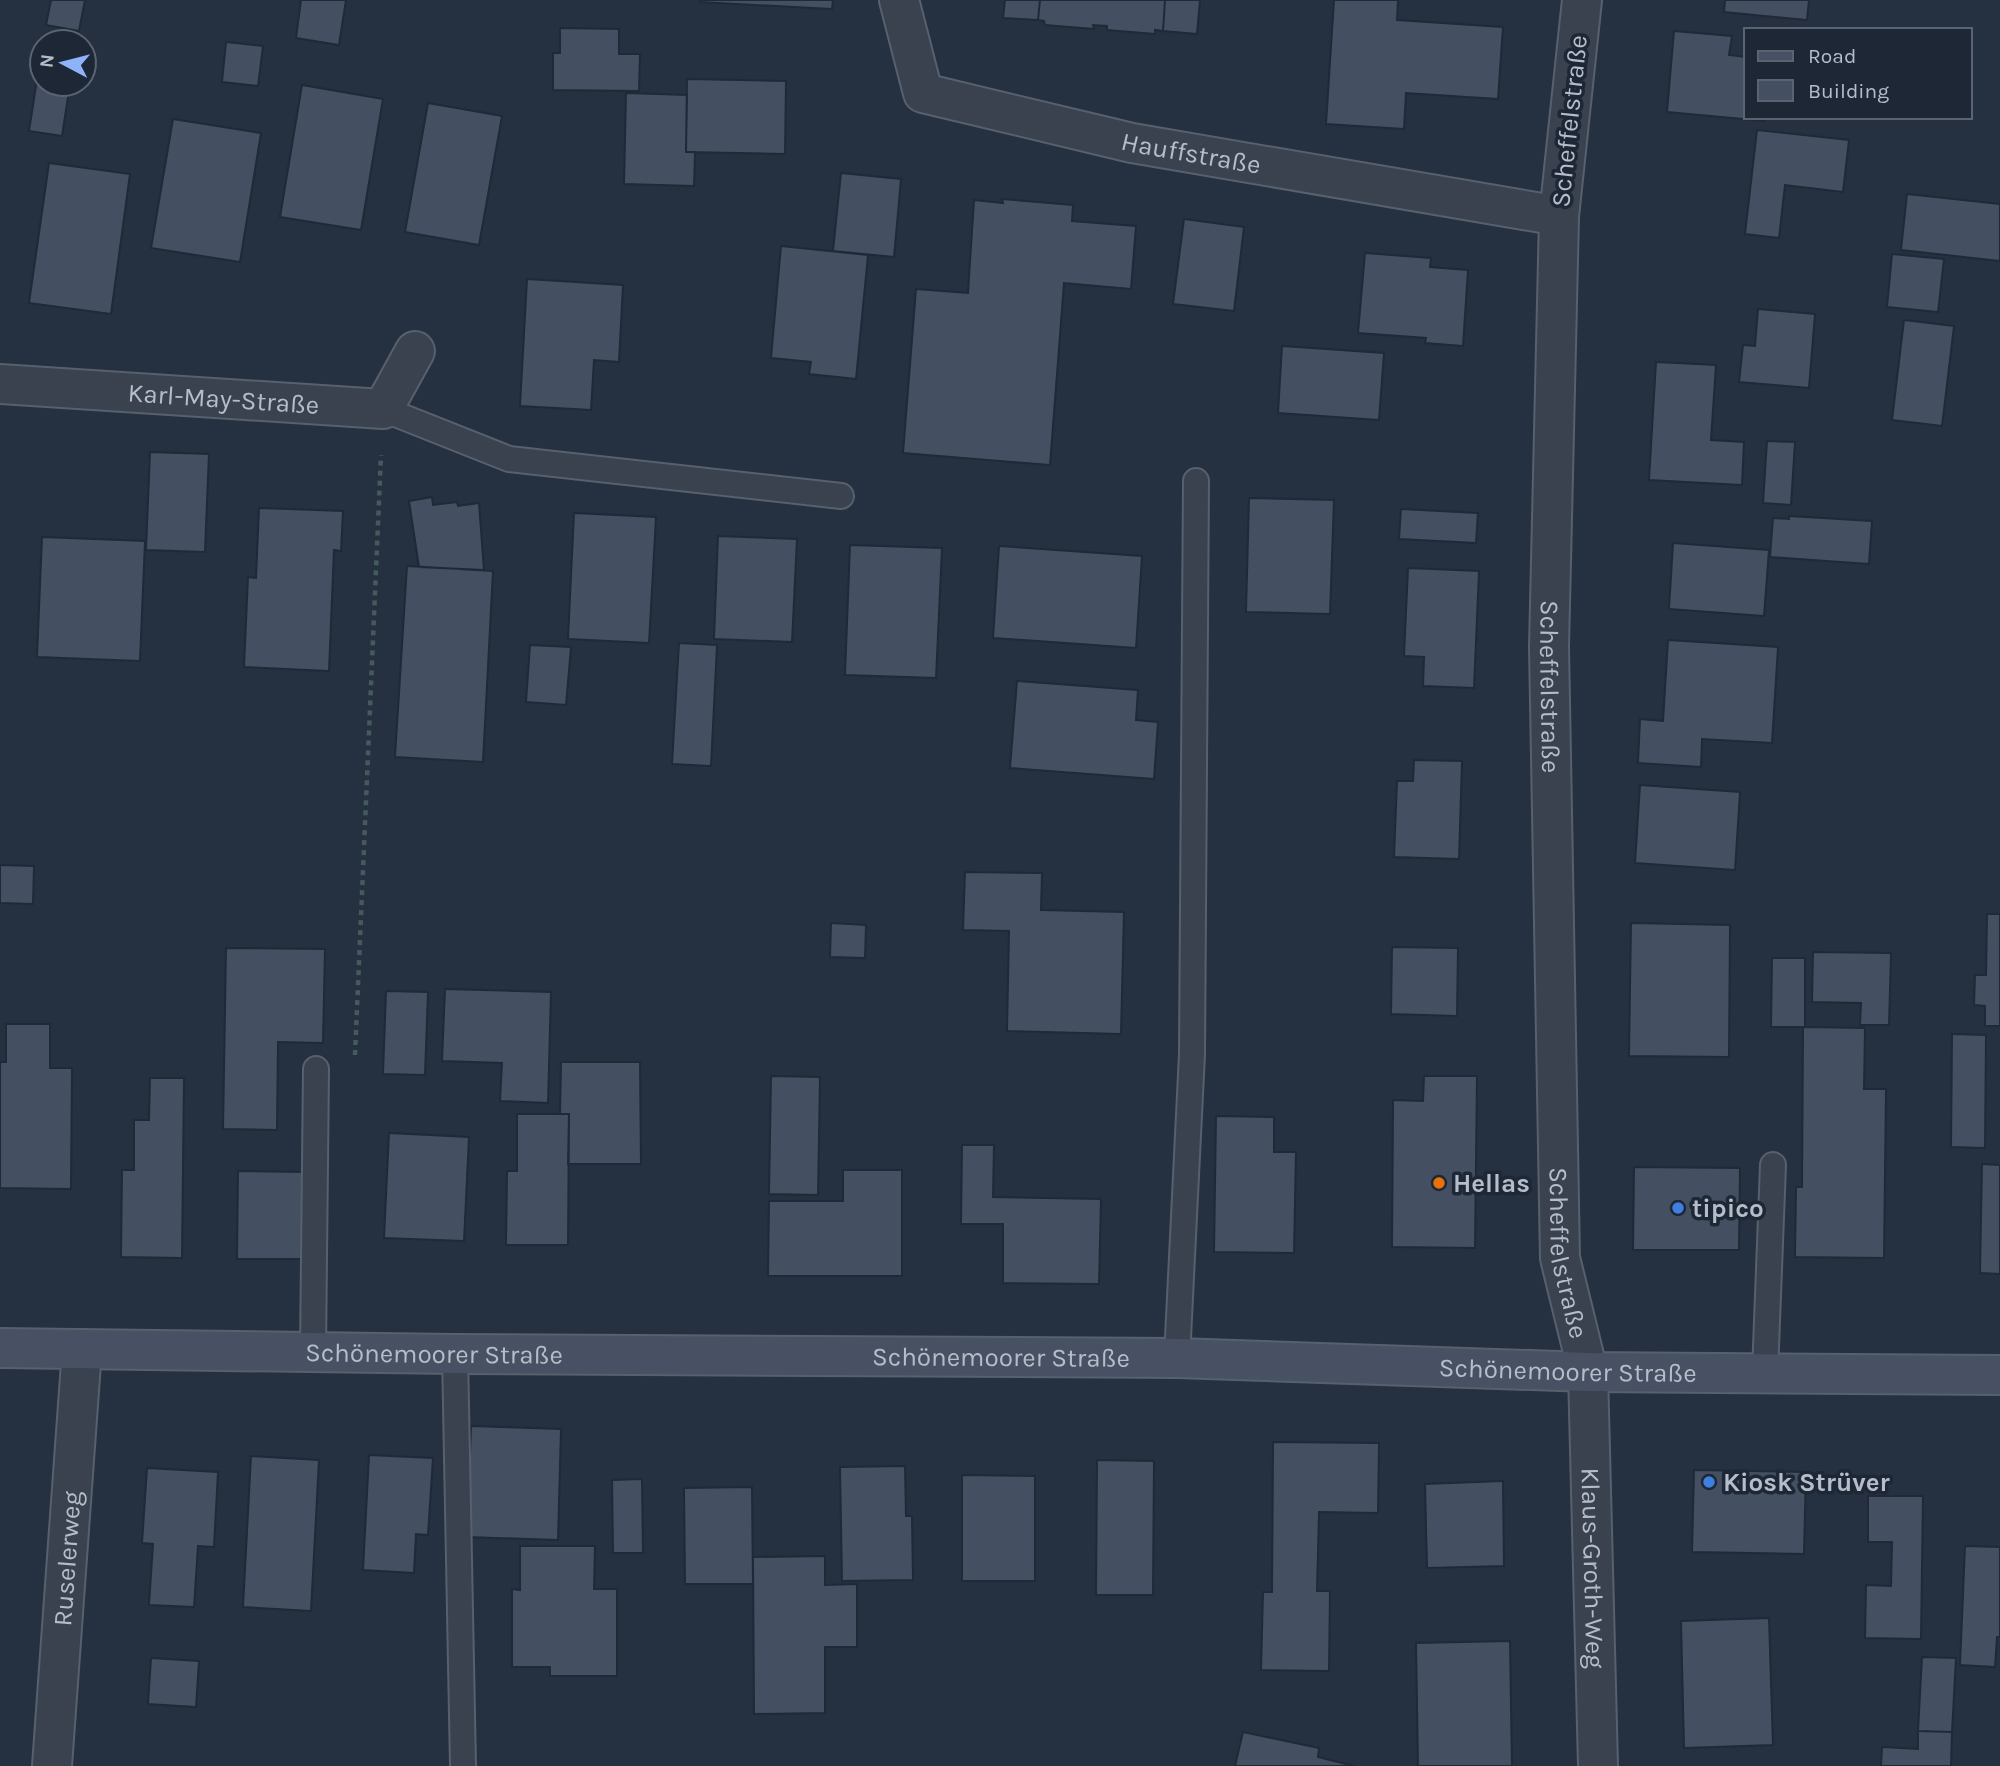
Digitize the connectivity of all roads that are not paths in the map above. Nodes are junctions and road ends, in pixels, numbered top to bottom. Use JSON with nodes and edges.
{"nodes":[{"id":1,"x":899,"y":0,"type":"edge"},
{"id":2,"x":1582,"y":0,"type":"edge"},
{"id":3,"x":1559,"y":216,"type":"junction"},
{"id":4,"x":415,"y":351,"type":"dead end"},
{"id":5,"x":0,"y":384,"type":"edge"},
{"id":6,"x":383,"y":409,"type":"junction"},
{"id":7,"x":1196,"y":481,"type":"dead end"},
{"id":8,"x":841,"y":496,"type":"dead end"},
{"id":9,"x":316,"y":1069,"type":"dead end"},
{"id":10,"x":1773,"y":1165,"type":"dead end"},
{"id":11,"x":0,"y":1348,"type":"edge"},
{"id":12,"x":82,"y":1349,"type":"junction"},
{"id":13,"x":313,"y":1352,"type":"junction"},
{"id":14,"x":455,"y":1354,"type":"junction"},
{"id":15,"x":1177,"y":1358,"type":"junction"},
{"id":16,"x":1588,"y":1372,"type":"junction"},
{"id":17,"x":1765,"y":1373,"type":"junction"},
{"id":18,"x":2000,"y":1375,"type":"edge"},
{"id":19,"x":52,"y":1766,"type":"edge"},
{"id":20,"x":463,"y":1766,"type":"edge"},
{"id":21,"x":1598,"y":1766,"type":"edge"}],
"edges":[{"from":1,"to":3,"type":"street","name":"Hauffstraße"},
{"from":2,"to":3,"type":"street","name":"Scheffelstraße"},
{"from":3,"to":16,"type":"street","name":"Scheffelstraße"},
{"from":4,"to":6,"type":"street"},
{"from":5,"to":6,"type":"street","name":"Karl-May-Straße"},
{"from":6,"to":8,"type":"lane"},
{"from":7,"to":15,"type":"lane"},
{"from":9,"to":13,"type":"lane"},
{"from":10,"to":17,"type":"lane"},
{"from":11,"to":12,"type":"street","name":"Schönemoorer Straße"},
{"from":12,"to":13,"type":"street","name":"Schönemoorer Straße"},
{"from":12,"to":19,"type":"street","name":"Ruselerweg"},
{"from":13,"to":14,"type":"street","name":"Schönemoorer Straße"},
{"from":14,"to":15,"type":"street","name":"Schönemoorer Straße"},
{"from":14,"to":20,"type":"lane"},
{"from":15,"to":16,"type":"street","name":"Schönemoorer Straße"},
{"from":16,"to":17,"type":"street","name":"Schönemoorer Straße"},
{"from":16,"to":21,"type":"street","name":"Klaus-Groth-Weg"},
{"from":17,"to":18,"type":"street","name":"Schönemoorer Straße"}]}
